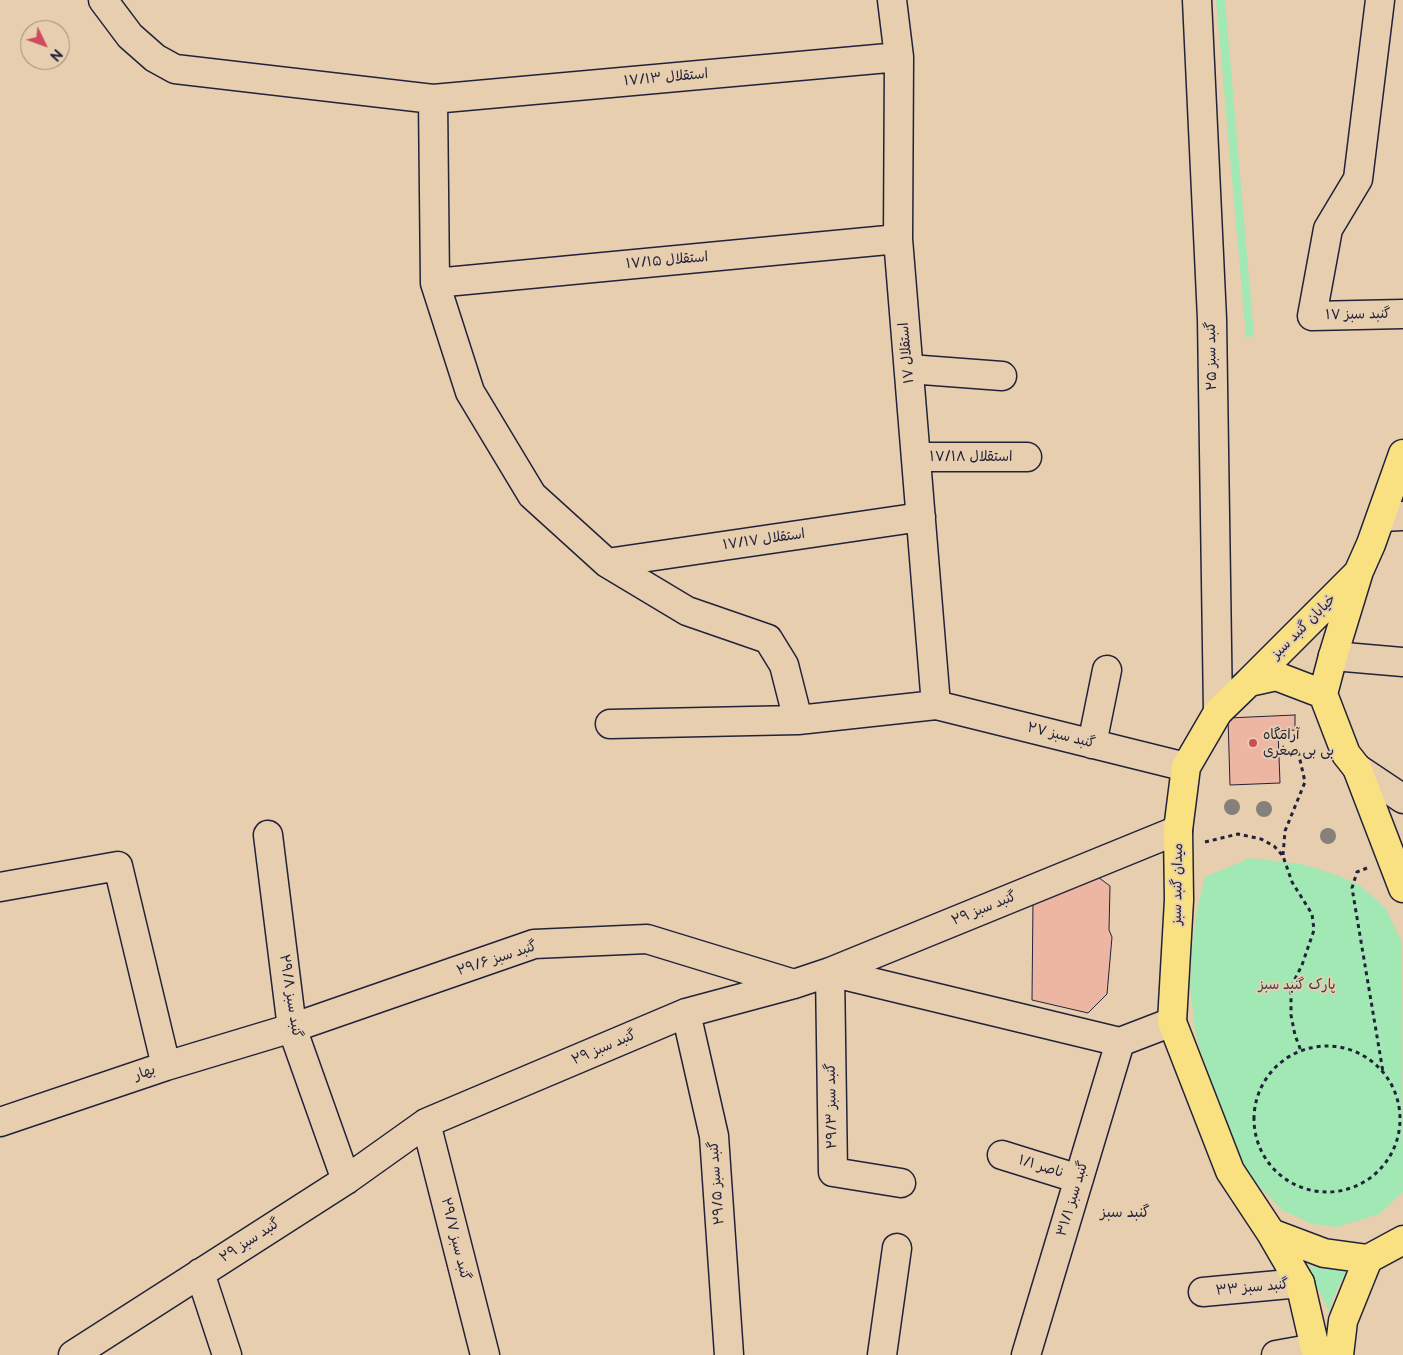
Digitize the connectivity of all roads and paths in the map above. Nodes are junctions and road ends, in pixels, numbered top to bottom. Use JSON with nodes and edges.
{"nodes":[{"id":1,"x":103,"y":0,"type":"edge"},
{"id":2,"x":892,"y":0,"type":"edge"},
{"id":3,"x":1197,"y":0,"type":"edge"},
{"id":4,"x":1380,"y":0,"type":"edge"},
{"id":5,"x":899,"y":57,"type":"junction"},
{"id":6,"x":433,"y":99,"type":"junction"},
{"id":7,"x":898,"y":239,"type":"junction"},
{"id":8,"x":435,"y":283,"type":"junction"},
{"id":9,"x":1403,"y":314,"type":"edge"},
{"id":10,"x":908,"y":369,"type":"junction"},
{"id":11,"x":1002,"y":376,"type":"dead end"},
{"id":12,"x":1403,"y":454,"type":"edge"},
{"id":13,"x":916,"y":457,"type":"junction"},
{"id":14,"x":1026,"y":457,"type":"dead end"},
{"id":15,"x":1392,"y":516,"type":"edge"},
{"id":16,"x":920,"y":517,"type":"junction"},
{"id":17,"x":607,"y":563,"type":"junction"},
{"id":18,"x":1359,"y":571,"type":"junction"},
{"id":19,"x":1333,"y":656,"type":"junction"},
{"id":20,"x":1403,"y":662,"type":"edge"},
{"id":21,"x":1107,"y":670,"type":"dead end"},
{"id":22,"x":1250,"y":682,"type":"junction"},
{"id":23,"x":1323,"y":694,"type":"junction"},
{"id":24,"x":936,"y":705,"type":"junction"},
{"id":25,"x":1218,"y":712,"type":"junction"},
{"id":26,"x":798,"y":720,"type":"junction"},
{"id":27,"x":610,"y":724,"type":"dead end"},
{"id":28,"x":1092,"y":744,"type":"junction"},
{"id":29,"x":1298,"y":751,"type":"dead end"},
{"id":30,"x":1186,"y":767,"type":"junction"},
{"id":31,"x":1357,"y":768,"type":"junction"},
{"id":32,"x":1403,"y":799,"type":"edge"},
{"id":33,"x":268,"y":836,"type":"dead end"},
{"id":34,"x":1178,"y":839,"type":"junction"},
{"id":35,"x":1283,"y":856,"type":"junction"},
{"id":36,"x":1391,"y":857,"type":"junction"},
{"id":37,"x":0,"y":887,"type":"edge"},
{"id":38,"x":1403,"y":888,"type":"edge"},
{"id":39,"x":830,"y":972,"type":"junction"},
{"id":40,"x":794,"y":984,"type":"junction"},
{"id":41,"x":686,"y":1013,"type":"junction"},
{"id":42,"x":1172,"y":1022,"type":"junction"},
{"id":43,"x":292,"y":1028,"type":"junction"},
{"id":44,"x":1120,"y":1042,"type":"junction"},
{"id":45,"x":1301,"y":1051,"type":"junction"},
{"id":46,"x":166,"y":1066,"type":"junction"},
{"id":47,"x":1384,"y":1072,"type":"junction"},
{"id":48,"x":0,"y":1122,"type":"edge"},
{"id":49,"x":426,"y":1123,"type":"junction"},
{"id":50,"x":1002,"y":1155,"type":"dead end"},
{"id":51,"x":1079,"y":1179,"type":"junction"},
{"id":52,"x":346,"y":1180,"type":"junction"},
{"id":53,"x":901,"y":1183,"type":"dead end"},
{"id":54,"x":1271,"y":1233,"type":"junction"},
{"id":55,"x":1403,"y":1240,"type":"edge"},
{"id":56,"x":897,"y":1248,"type":"dead end"},
{"id":57,"x":1368,"y":1259,"type":"junction"},
{"id":58,"x":200,"y":1273,"type":"junction"},
{"id":59,"x":1300,"y":1284,"type":"junction"},
{"id":60,"x":1203,"y":1292,"type":"dead end"},
{"id":61,"x":1324,"y":1353,"type":"edge"},
{"id":62,"x":78,"y":1354,"type":"edge"},
{"id":63,"x":227,"y":1355,"type":"edge"},
{"id":64,"x":484,"y":1355,"type":"edge"},
{"id":65,"x":729,"y":1355,"type":"edge"},
{"id":66,"x":882,"y":1355,"type":"edge"},
{"id":67,"x":1026,"y":1355,"type":"edge"},
{"id":68,"x":1276,"y":1355,"type":"edge"}],
"edges":[{"from":1,"to":6,"type":"street","name":"استقلال ۱۷/۱۳"},
{"from":2,"to":5,"type":"street","name":"استقلال ۱۷"},
{"from":3,"to":25,"type":"street","name":"گنبد سبز ۲۵"},
{"from":4,"to":9,"type":"street","name":"گنبد سبز ۱۷"},
{"from":5,"to":6,"type":"street","name":"استقلال ۱۷/۱۳"},
{"from":5,"to":7,"type":"street","name":"استقلال ۱۷"},
{"from":6,"to":8,"type":"street"},
{"from":7,"to":8,"type":"street","name":"استقلال ۱۷/۱۵"},
{"from":7,"to":10,"type":"street","name":"استقلال ۱۷"},
{"from":8,"to":17,"type":"street"},
{"from":10,"to":11,"type":"street"},
{"from":10,"to":13,"type":"street","name":"استقلال ۱۷"},
{"from":12,"to":15,"type":"main road","name":"خیابان گنبد سبز"},
{"from":13,"to":14,"type":"street","name":"استقلال ۱۷/۱۸"},
{"from":13,"to":16,"type":"street","name":"استقلال ۱۷"},
{"from":15,"to":18,"type":"main road","name":"خیابان گنبد سبز"},
{"from":16,"to":17,"type":"street","name":"استقلال ۱۷/۱۷"},
{"from":16,"to":24,"type":"street","name":"استقلال ۱۷"},
{"from":17,"to":26,"type":"street"},
{"from":18,"to":19,"type":"main road","name":"خیابان گنبد سبز"},
{"from":18,"to":22,"type":"main road","name":"خیابان گنبد سبز"},
{"from":19,"to":20,"type":"street"},
{"from":19,"to":23,"type":"main road","name":"خیابان گنبد سبز"},
{"from":21,"to":28,"type":"street"},
{"from":22,"to":23,"type":"main road"},
{"from":22,"to":25,"type":"main road","name":"میدان گنبد سبز"},
{"from":23,"to":31,"type":"main road"},
{"from":24,"to":26,"type":"street"},
{"from":24,"to":28,"type":"street","name":"گنبد سبز ۲۷"},
{"from":25,"to":30,"type":"main road","name":"میدان گنبد سبز"},
{"from":26,"to":27,"type":"street"},
{"from":28,"to":30,"type":"street","name":"گنبد سبز ۲۷"},
{"from":29,"to":35,"type":"path"},
{"from":30,"to":34,"type":"main road","name":"میدان گنبد سبز"},
{"from":31,"to":32,"type":"street"},
{"from":31,"to":36,"type":"main road"},
{"from":33,"to":43,"type":"street","name":"گنبد سبز ۲۹/۸"},
{"from":34,"to":35,"type":"path"},
{"from":34,"to":39,"type":"street","name":"گنبد سبز ۲۹"},
{"from":34,"to":42,"type":"main road","name":"میدان گنبد سبز"},
{"from":35,"to":45,"type":"path"},
{"from":36,"to":38,"type":"main road"},
{"from":36,"to":47,"type":"path"},
{"from":37,"to":46,"type":"street"},
{"from":39,"to":40,"type":"street","name":"گنبد سبز ۲۹"},
{"from":39,"to":44,"type":"street"},
{"from":39,"to":53,"type":"street","name":"گنبد سبز ۲۹/۳"},
{"from":40,"to":41,"type":"street","name":"گنبد سبز ۲۹"},
{"from":40,"to":43,"type":"street","name":"گنبد سبز ۲۹/۶"},
{"from":41,"to":49,"type":"street","name":"گنبد سبز ۲۹"},
{"from":41,"to":65,"type":"street","name":"گنبد سبز ۲۹/۵"},
{"from":42,"to":44,"type":"street"},
{"from":42,"to":54,"type":"main road","name":"میدان گنبد سبز"},
{"from":43,"to":46,"type":"street","name":"بهار"},
{"from":43,"to":52,"type":"street","name":"گنبد سبز ۲۹/۸"},
{"from":44,"to":51,"type":"street","name":"گنبد سبز ۳۱/۱"},
{"from":45,"to":47,"type":"path"},
{"from":45,"to":47,"type":"path"},
{"from":46,"to":48,"type":"street","name":"بهار"},
{"from":49,"to":52,"type":"street","name":"گنبد سبز ۲۹"},
{"from":49,"to":64,"type":"street","name":"گنبد سبز ۲۹/۷"},
{"from":50,"to":51,"type":"street","name":"ناصر ۱/۱"},
{"from":51,"to":67,"type":"street","name":"گنبد سبز ۳۱/۱"},
{"from":52,"to":58,"type":"street","name":"گنبد سبز ۲۹"},
{"from":54,"to":57,"type":"main road"},
{"from":54,"to":59,"type":"main road"},
{"from":55,"to":57,"type":"main road"},
{"from":56,"to":66,"type":"street"},
{"from":57,"to":61,"type":"main road"},
{"from":58,"to":62,"type":"street","name":"گنبد سبز ۲۹"},
{"from":58,"to":63,"type":"street"},
{"from":59,"to":60,"type":"street","name":"گنبد سبز ۳۳"},
{"from":59,"to":61,"type":"main road"},
{"from":61,"to":68,"type":"street"}]}
